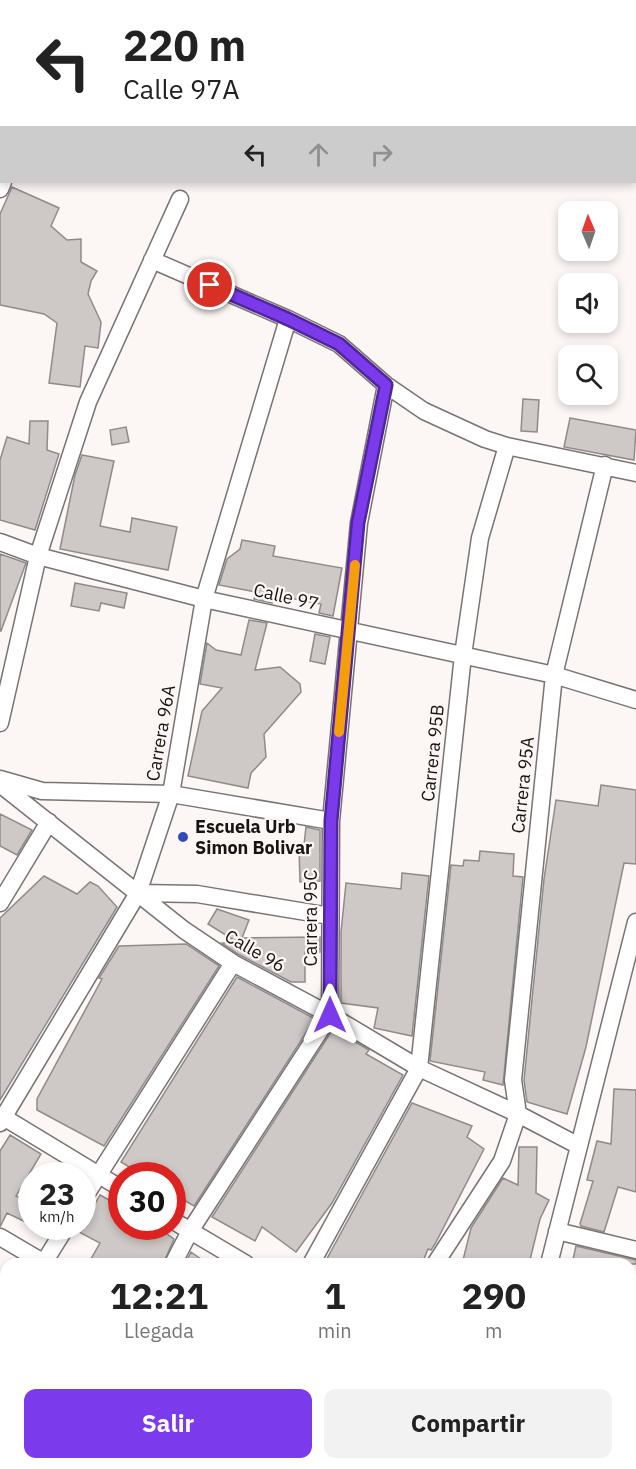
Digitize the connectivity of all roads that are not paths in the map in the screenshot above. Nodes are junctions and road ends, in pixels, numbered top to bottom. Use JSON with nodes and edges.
{"nodes":[{"id":1,"x":180,"y":199,"type":"dead end"},
{"id":2,"x":152,"y":260,"type":"junction"},
{"id":3,"x":288,"y":319,"type":"junction"},
{"id":4,"x":386,"y":385,"type":"junction"},
{"id":5,"x":507,"y":446,"type":"junction"},
{"id":6,"x":605,"y":465,"type":"junction"},
{"id":7,"x":636,"y":473,"type":"edge"},
{"id":8,"x":0,"y":542,"type":"edge"},
{"id":9,"x":38,"y":556,"type":"junction"},
{"id":10,"x":204,"y":599,"type":"junction"},
{"id":11,"x":348,"y":631,"type":"junction"},
{"id":12,"x":463,"y":656,"type":"junction"},
{"id":13,"x":554,"y":675,"type":"junction"},
{"id":14,"x":636,"y":700,"type":"edge"},
{"id":15,"x":0,"y":723,"type":"edge"},
{"id":16,"x":0,"y":779,"type":"edge"},
{"id":17,"x":0,"y":784,"type":"edge"},
{"id":18,"x":171,"y":794,"type":"junction"},
{"id":19,"x":331,"y":821,"type":"junction"},
{"id":20,"x":49,"y":822,"type":"junction"},
{"id":21,"x":138,"y":893,"type":"junction"},
{"id":22,"x":0,"y":903,"type":"edge"},
{"id":23,"x":330,"y":916,"type":"junction"},
{"id":24,"x":636,"y":922,"type":"edge"},
{"id":25,"x":233,"y":963,"type":"junction"},
{"id":26,"x":330,"y":1015,"type":"junction"},
{"id":27,"x":419,"y":1068,"type":"junction"},
{"id":28,"x":518,"y":1114,"type":"junction"},
{"id":29,"x":1,"y":1118,"type":"edge"},
{"id":30,"x":579,"y":1146,"type":"junction"},
{"id":31,"x":99,"y":1175,"type":"junction"},
{"id":32,"x":96,"y":1180,"type":"edge"},
{"id":33,"x":108,"y":1180,"type":"edge"},
{"id":34,"x":186,"y":1229,"type":"edge"},
{"id":35,"x":190,"y":1231,"type":"junction"},
{"id":36,"x":557,"y":1231,"type":"junction"},
{"id":37,"x":0,"y":1237,"type":"edge"},
{"id":38,"x":58,"y":1240,"type":"edge"},
{"id":39,"x":636,"y":1250,"type":"edge"},
{"id":40,"x":34,"y":1258,"type":"edge"},
{"id":41,"x":48,"y":1258,"type":"edge"},
{"id":42,"x":176,"y":1258,"type":"edge"},
{"id":43,"x":236,"y":1258,"type":"edge"},
{"id":44,"x":314,"y":1258,"type":"edge"},
{"id":45,"x":439,"y":1258,"type":"edge"},
{"id":46,"x":550,"y":1258,"type":"edge"}],
"edges":[{"from":1,"to":2,"type":"street"},
{"from":2,"to":3,"type":"street"},
{"from":2,"to":9,"type":"street"},
{"from":3,"to":4,"type":"street"},
{"from":3,"to":10,"type":"street","name":"Carrera 96A"},
{"from":4,"to":5,"type":"street"},
{"from":4,"to":11,"type":"street","name":"Carrera 95C"},
{"from":5,"to":6,"type":"street"},
{"from":5,"to":12,"type":"street","name":"Carrera 95B"},
{"from":6,"to":7,"type":"street"},
{"from":6,"to":13,"type":"street","name":"Carrera 95A"},
{"from":8,"to":9,"type":"street","name":"Calle 97"},
{"from":9,"to":10,"type":"street","name":"Calle 97"},
{"from":9,"to":15,"type":"street"},
{"from":10,"to":11,"type":"street","name":"Calle 97"},
{"from":10,"to":18,"type":"street","name":"Carrera 96A"},
{"from":11,"to":12,"type":"street","name":"Calle 97"},
{"from":11,"to":19,"type":"street","name":"Carrera 95C"},
{"from":12,"to":13,"type":"street","name":"Calle 97"},
{"from":12,"to":27,"type":"street","name":"Carrera 95B"},
{"from":13,"to":14,"type":"street","name":"Calle 97"},
{"from":13,"to":28,"type":"street","name":"Carrera 95A"},
{"from":16,"to":18,"type":"street"},
{"from":17,"to":20,"type":"street","name":"Calle 96"},
{"from":18,"to":19,"type":"street"},
{"from":18,"to":21,"type":"street","name":"Carrera 96A"},
{"from":19,"to":23,"type":"street","name":"Carrera 95C"},
{"from":20,"to":21,"type":"street","name":"Calle 96"},
{"from":20,"to":22,"type":"street"},
{"from":21,"to":23,"type":"street"},
{"from":21,"to":25,"type":"street","name":"Calle 96"},
{"from":21,"to":29,"type":"street","name":"Carrera 96A"},
{"from":23,"to":26,"type":"street","name":"Carrera 95C"},
{"from":24,"to":30,"type":"street"},
{"from":25,"to":26,"type":"street","name":"Calle 96"},
{"from":25,"to":31,"type":"street"},
{"from":26,"to":27,"type":"street","name":"Calle 96"},
{"from":26,"to":35,"type":"street"},
{"from":27,"to":28,"type":"street","name":"Calle 96"},
{"from":27,"to":44,"type":"street"},
{"from":28,"to":30,"type":"street","name":"Calle 96"},
{"from":28,"to":45,"type":"street"},
{"from":29,"to":31,"type":"street"},
{"from":30,"to":36,"type":"street"},
{"from":31,"to":32,"type":"street"},
{"from":31,"to":33,"type":"street"},
{"from":34,"to":35,"type":"street"},
{"from":35,"to":42,"type":"street"},
{"from":35,"to":43,"type":"street"},
{"from":36,"to":39,"type":"street"},
{"from":36,"to":46,"type":"street"},
{"from":37,"to":40,"type":"street"},
{"from":38,"to":41,"type":"street"}]}
